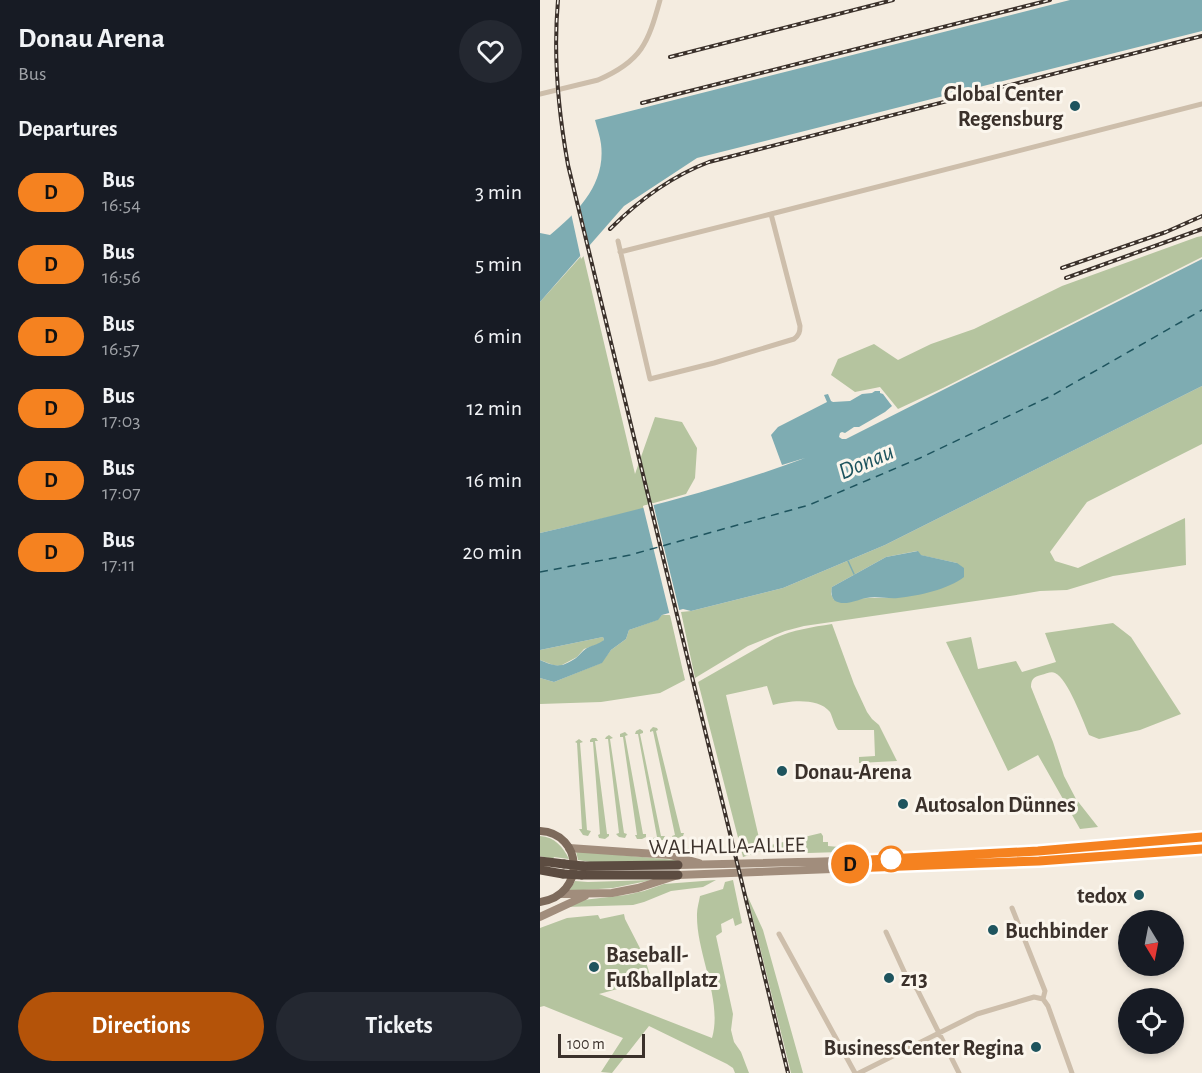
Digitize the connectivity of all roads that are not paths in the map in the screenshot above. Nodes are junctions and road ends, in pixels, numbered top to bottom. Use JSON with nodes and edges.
{"nodes":[{"id":1,"x":660,"y":0,"type":"edge"},
{"id":2,"x":540,"y":94,"type":"edge"},
{"id":3,"x":1202,"y":104,"type":"edge"},
{"id":4,"x":771,"y":214,"type":"junction"},
{"id":5,"x":618,"y":241,"type":"dead end"},
{"id":6,"x":620,"y":252,"type":"junction"},
{"id":7,"x":540,"y":831,"type":"edge"},
{"id":8,"x":1202,"y":837,"type":"edge"},
{"id":9,"x":569,"y":848,"type":"junction"},
{"id":10,"x":1202,"y":849,"type":"edge"},
{"id":11,"x":540,"y":861,"type":"edge"},
{"id":12,"x":710,"y":865,"type":"junction"},
{"id":13,"x":564,"y":869,"type":"junction"},
{"id":14,"x":540,"y":870,"type":"edge"},
{"id":15,"x":678,"y":870,"type":"junction"},
{"id":16,"x":561,"y":894,"type":"junction"},
{"id":17,"x":590,"y":894,"type":"junction"},
{"id":18,"x":540,"y":902,"type":"edge"},
{"id":19,"x":1012,"y":908,"type":"dead end"},
{"id":20,"x":540,"y":916,"type":"edge"},
{"id":21,"x":886,"y":932,"type":"dead end"},
{"id":22,"x":779,"y":934,"type":"dead end"},
{"id":23,"x":1043,"y":999,"type":"junction"},
{"id":24,"x":940,"y":1033,"type":"junction"},
{"id":25,"x":857,"y":1073,"type":"edge"},
{"id":26,"x":959,"y":1073,"type":"edge"},
{"id":27,"x":1072,"y":1073,"type":"edge"}],
"edges":[{"from":1,"to":2,"type":"street"},
{"from":3,"to":4,"type":"street"},
{"from":4,"to":6,"type":"street"},
{"from":4,"to":6,"type":"street"},
{"from":5,"to":6,"type":"street"},
{"from":7,"to":9,"type":"main road"},
{"from":8,"to":12,"type":"main road","name":"WALHALLA-ALLEE"},
{"from":9,"to":12,"type":"main road"},
{"from":9,"to":16,"type":"main road"},
{"from":10,"to":15,"type":"main road","name":"WALHALLA-ALLEE"},
{"from":11,"to":13,"type":"highway","name":"WALHALLA-ALLEE"},
{"from":12,"to":15,"type":"main road","name":"WALHALLA-ALLEE"},
{"from":13,"to":14,"type":"highway","name":"WALHALLA-ALLEE"},
{"from":13,"to":15,"type":"highway","name":"WALHALLA-ALLEE","bridge":true},
{"from":15,"to":17,"type":"main road"},
{"from":16,"to":17,"type":"main road"},
{"from":16,"to":18,"type":"main road"},
{"from":17,"to":20,"type":"main road"},
{"from":19,"to":23,"type":"street"},
{"from":21,"to":24,"type":"street"},
{"from":22,"to":25,"type":"street"},
{"from":23,"to":24,"type":"street"},
{"from":23,"to":27,"type":"street"},
{"from":24,"to":25,"type":"street"},
{"from":24,"to":26,"type":"street"}]}
